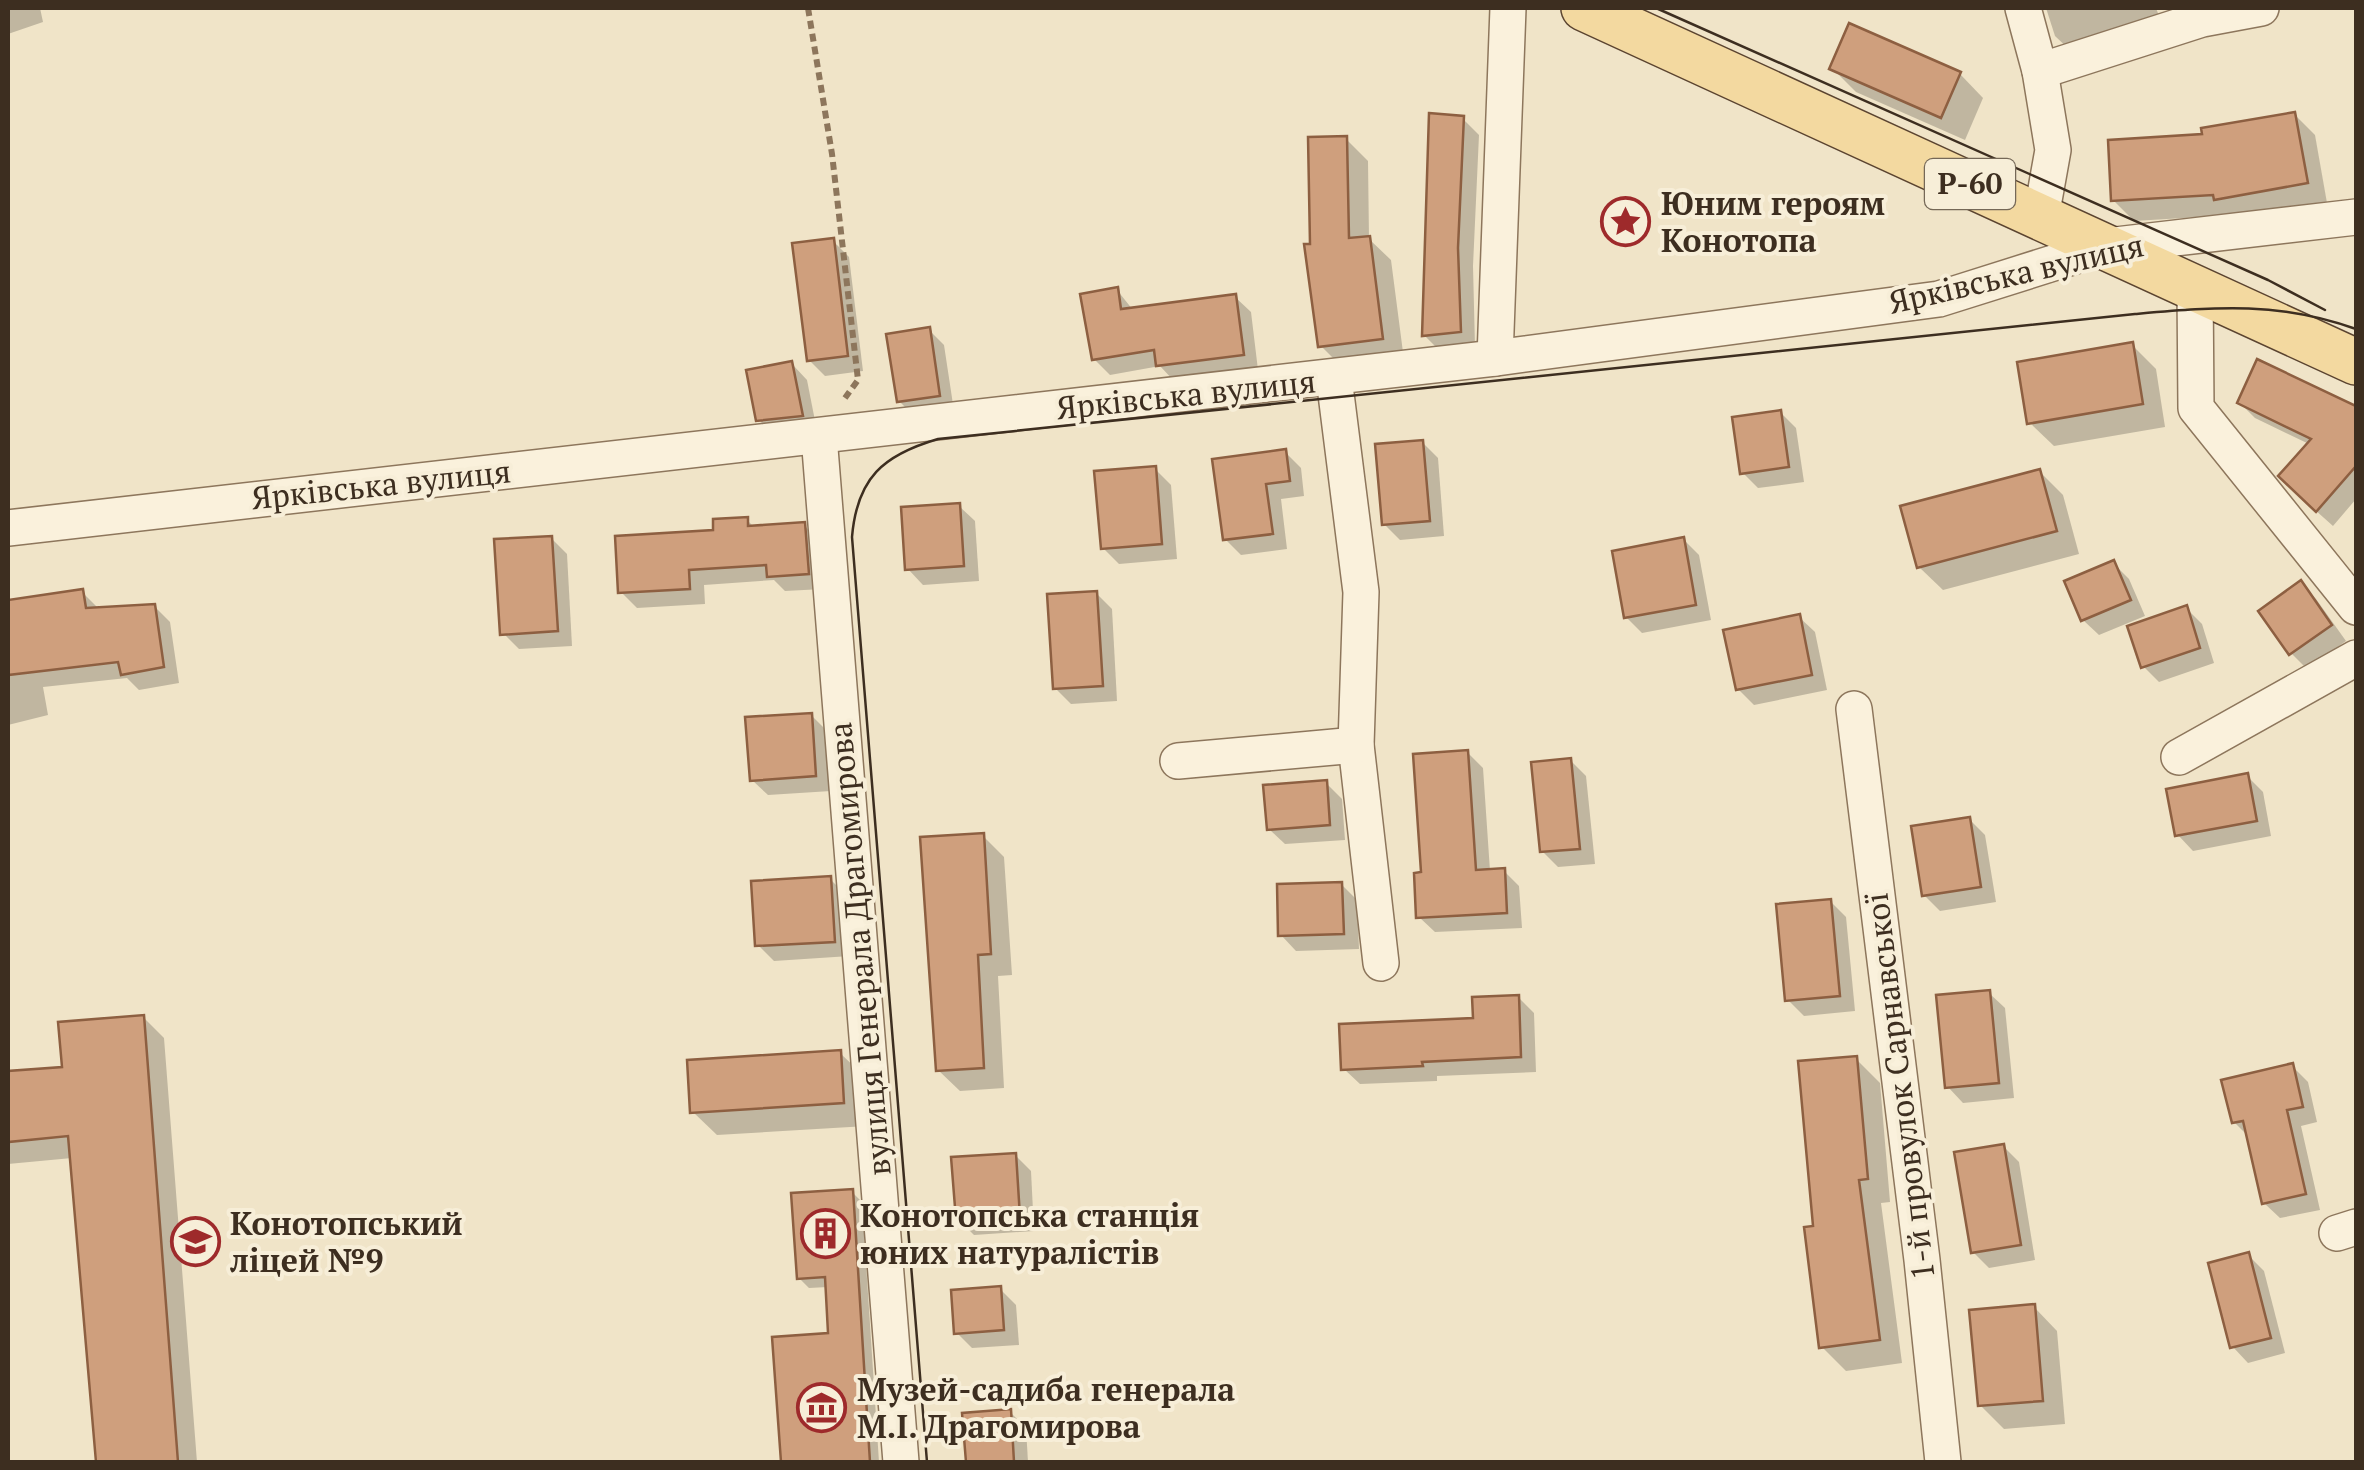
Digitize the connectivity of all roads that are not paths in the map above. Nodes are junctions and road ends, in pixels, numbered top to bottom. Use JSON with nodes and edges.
{"nodes":[{"id":1,"x":1508,"y":8,"type":"edge"},
{"id":2,"x":1584,"y":8,"type":"edge"},
{"id":3,"x":2023,"y":8,"type":"edge"},
{"id":4,"x":2261,"y":8,"type":"edge"},
{"id":5,"x":2040,"y":70,"type":"junction"},
{"id":6,"x":2042,"y":217,"type":"junction"},
{"id":7,"x":2356,"y":217,"type":"edge"},
{"id":8,"x":2106,"y":246,"type":"junction"},
{"id":9,"x":2195,"y":287,"type":"junction"},
{"id":10,"x":1495,"y":358,"type":"junction"},
{"id":11,"x":2356,"y":362,"type":"edge"},
{"id":12,"x":1334,"y":378,"type":"junction"},
{"id":13,"x":818,"y":436,"type":"junction"},
{"id":14,"x":8,"y":528,"type":"edge"},
{"id":15,"x":2356,"y":607,"type":"edge"},
{"id":16,"x":2356,"y":658,"type":"edge"},
{"id":17,"x":1854,"y":709,"type":"dead end"},
{"id":18,"x":1356,"y":746,"type":"junction"},
{"id":19,"x":2179,"y":757,"type":"dead end"},
{"id":20,"x":1178,"y":762,"type":"dead end"},
{"id":21,"x":1381,"y":964,"type":"dead end"},
{"id":22,"x":901,"y":1462,"type":"edge"},
{"id":23,"x":1943,"y":1462,"type":"edge"}],
"edges":[{"from":1,"to":10,"type":"street"},
{"from":2,"to":6,"type":"main road","number":"Р-60"},
{"from":3,"to":5,"type":"street"},
{"from":4,"to":5,"type":"street"},
{"from":5,"to":6,"type":"street"},
{"from":6,"to":8,"type":"main road","number":"Р-60"},
{"from":7,"to":8,"type":"street","name":"Ярківська вулиця"},
{"from":8,"to":9,"type":"main road","number":"Р-60"},
{"from":8,"to":10,"type":"street","name":"Ярківська вулиця"},
{"from":9,"to":11,"type":"main road","number":"Р-60"},
{"from":9,"to":15,"type":"street"},
{"from":10,"to":12,"type":"street","name":"Ярківська вулиця"},
{"from":12,"to":13,"type":"street","name":"Ярківська вулиця"},
{"from":12,"to":18,"type":"street"},
{"from":13,"to":14,"type":"street","name":"Ярківська вулиця"},
{"from":13,"to":22,"type":"street","name":"вулиця Генерала Драгомирова"},
{"from":16,"to":19,"type":"street"},
{"from":17,"to":23,"type":"street","name":"1-й провулок Сарнавської"},
{"from":18,"to":20,"type":"street"},
{"from":18,"to":21,"type":"street"}]}
